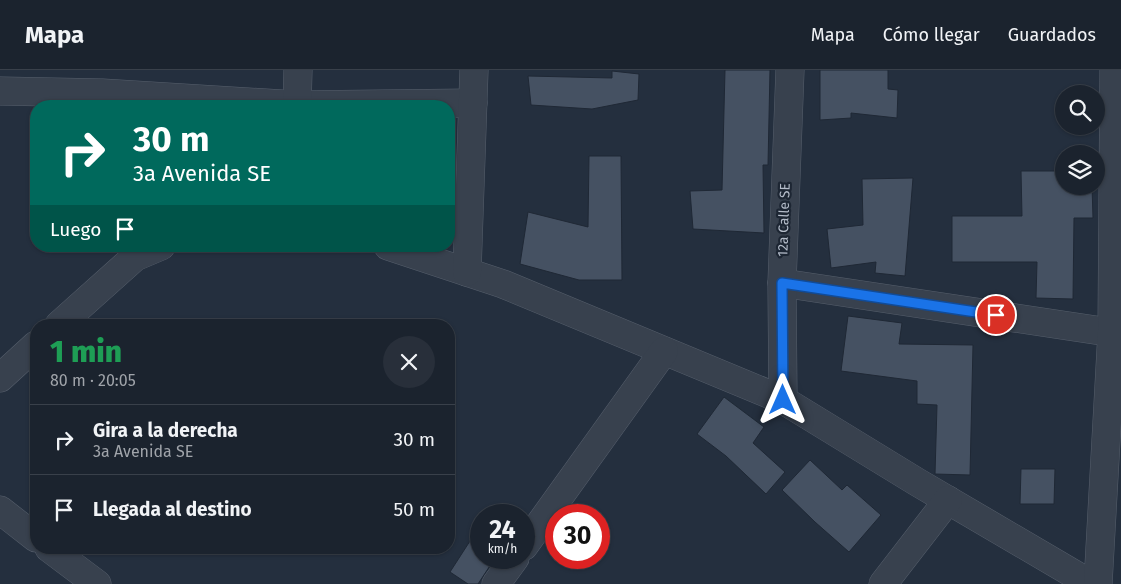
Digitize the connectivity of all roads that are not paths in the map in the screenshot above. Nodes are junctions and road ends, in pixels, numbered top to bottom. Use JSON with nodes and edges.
{"nodes":[{"id":1,"x":298,"y":70,"type":"edge"},
{"id":2,"x":474,"y":70,"type":"edge"},
{"id":3,"x":790,"y":70,"type":"edge"},
{"id":4,"x":1114,"y":70,"type":"edge"},
{"id":5,"x":102,"y":82,"type":"edge"},
{"id":6,"x":0,"y":91,"type":"edge"},
{"id":7,"x":248,"y":100,"type":"edge"},
{"id":8,"x":297,"y":100,"type":"edge"},
{"id":9,"x":455,"y":103,"type":"edge"},
{"id":10,"x":473,"y":103,"type":"junction"},
{"id":11,"x":147,"y":252,"type":"edge"},
{"id":12,"x":406,"y":252,"type":"edge"},
{"id":13,"x":467,"y":272,"type":"junction"},
{"id":14,"x":782,"y":283,"type":"junction"},
{"id":15,"x":66,"y":319,"type":"edge"},
{"id":16,"x":1116,"y":333,"type":"edge"},
{"id":17,"x":30,"y":350,"type":"edge"},
{"id":18,"x":664,"y":351,"type":"junction"},
{"id":19,"x":0,"y":378,"type":"edge"},
{"id":20,"x":783,"y":400,"type":"junction"},
{"id":21,"x":948,"y":500,"type":"junction"},
{"id":22,"x":0,"y":510,"type":"edge"},
{"id":23,"x":535,"y":531,"type":"edge"},
{"id":24,"x":30,"y":533,"type":"edge"},
{"id":25,"x":57,"y":554,"type":"edge"},
{"id":26,"x":508,"y":569,"type":"edge"},
{"id":27,"x":97,"y":584,"type":"edge"},
{"id":28,"x":496,"y":584,"type":"edge"},
{"id":29,"x":883,"y":584,"type":"edge"},
{"id":30,"x":1091,"y":584,"type":"edge"},
{"id":31,"x":1098,"y":584,"type":"edge"}],
"edges":[{"from":1,"to":8,"type":"street"},
{"from":2,"to":10,"type":"street"},
{"from":3,"to":14,"type":"street","name":"12a Calle SE"},
{"from":4,"to":16,"type":"street"},
{"from":5,"to":6,"type":"street"},
{"from":5,"to":7,"type":"street"},
{"from":9,"to":10,"type":"street"},
{"from":10,"to":13,"type":"street"},
{"from":11,"to":15,"type":"street"},
{"from":12,"to":13,"type":"street"},
{"from":13,"to":18,"type":"street"},
{"from":14,"to":16,"type":"street"},
{"from":14,"to":20,"type":"street","name":"12a Calle SE"},
{"from":16,"to":31,"type":"street"},
{"from":17,"to":19,"type":"street"},
{"from":18,"to":20,"type":"street"},
{"from":18,"to":23,"type":"street"},
{"from":20,"to":21,"type":"street"},
{"from":21,"to":29,"type":"street"},
{"from":21,"to":30,"type":"street"},
{"from":22,"to":24,"type":"street"},
{"from":25,"to":27,"type":"street"},
{"from":26,"to":28,"type":"street"}]}
